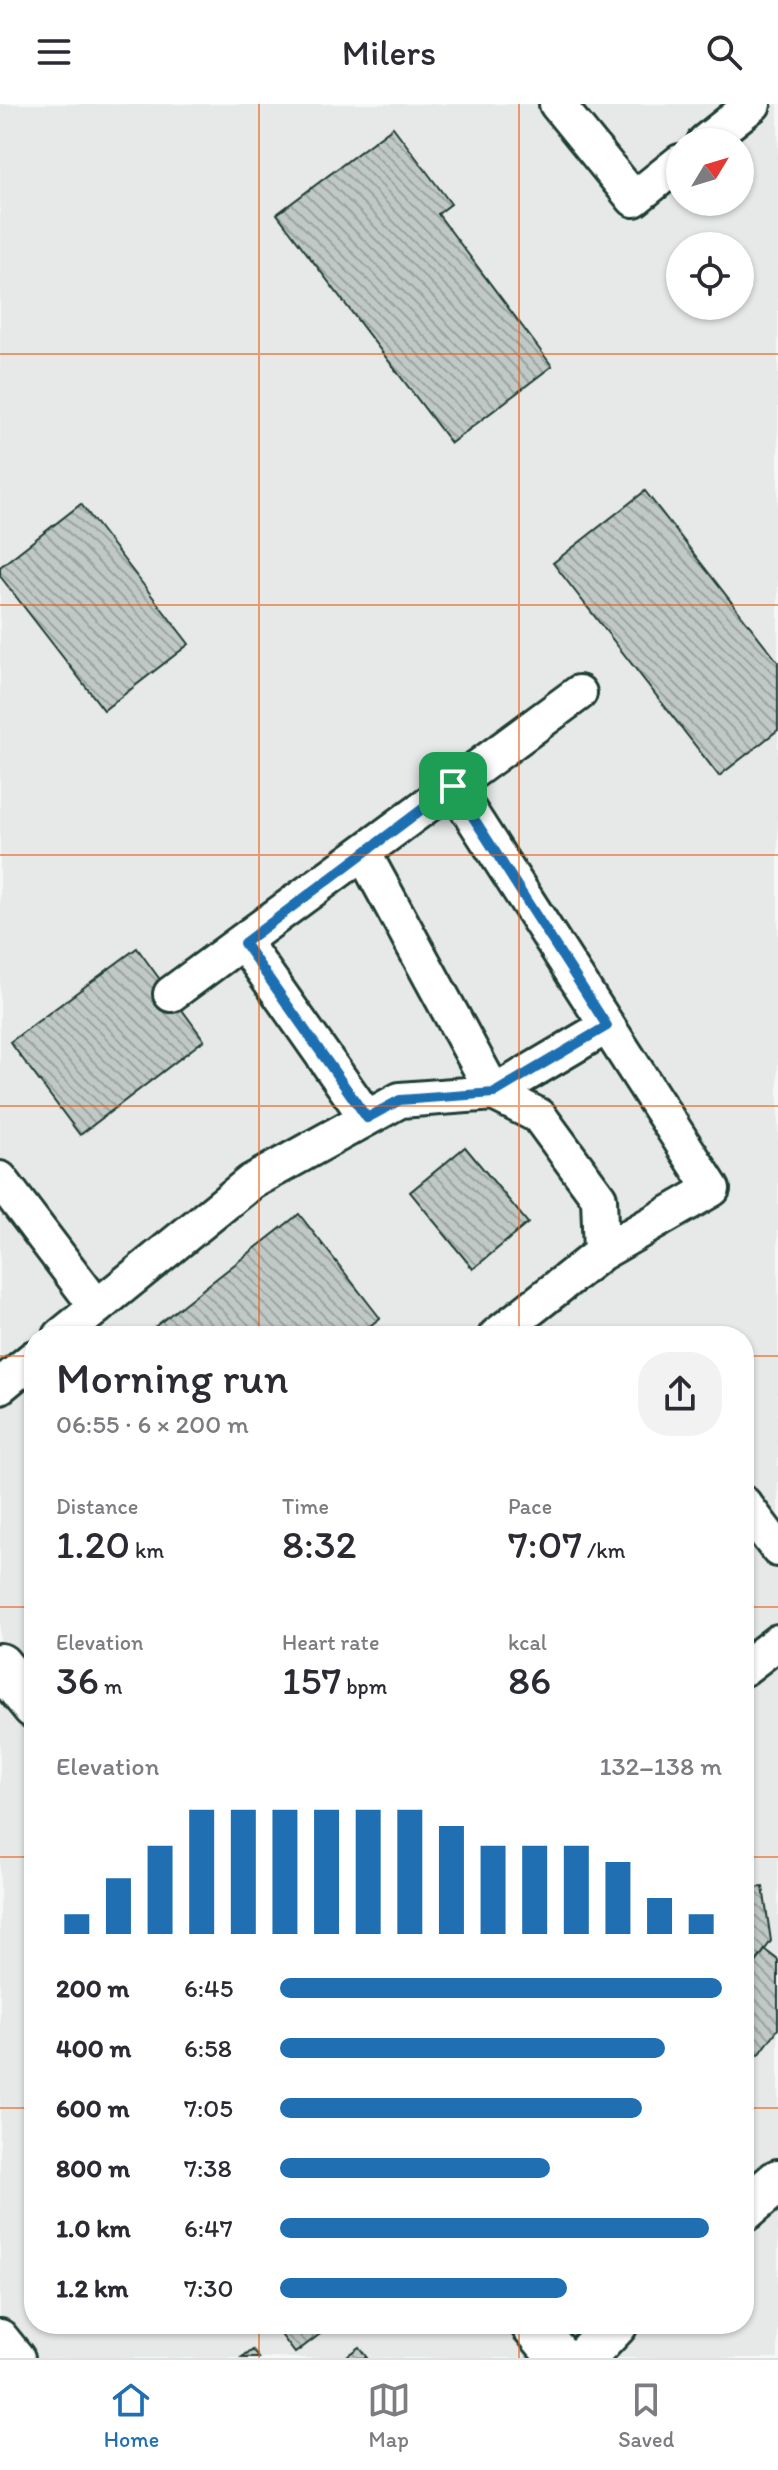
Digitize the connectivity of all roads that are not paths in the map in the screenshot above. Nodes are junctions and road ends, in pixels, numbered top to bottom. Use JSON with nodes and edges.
{"nodes":[{"id":1,"x":557,"y":104,"type":"edge"},
{"id":2,"x":753,"y":104,"type":"edge"},
{"id":3,"x":723,"y":128,"type":"edge"},
{"id":4,"x":666,"y":173,"type":"edge"},
{"id":5,"x":579,"y":693,"type":"dead end"},
{"id":6,"x":453,"y":786,"type":"junction"},
{"id":7,"x":364,"y":854,"type":"junction"},
{"id":8,"x":244,"y":943,"type":"junction"},
{"id":9,"x":171,"y":994,"type":"dead end"},
{"id":10,"x":607,"y":1026,"type":"junction"},
{"id":11,"x":494,"y":1093,"type":"junction"},
{"id":12,"x":367,"y":1118,"type":"junction"},
{"id":13,"x":0,"y":1179,"type":"edge"},
{"id":14,"x":601,"y":1253,"type":"junction"},
{"id":15,"x":97,"y":1307,"type":"junction"},
{"id":16,"x":73,"y":1326,"type":"edge"},
{"id":17,"x":509,"y":1326,"type":"edge"},
{"id":18,"x":24,"y":1366,"type":"edge"},
{"id":19,"x":1,"y":1384,"type":"edge"},
{"id":20,"x":754,"y":1517,"type":"edge"},
{"id":21,"x":778,"y":1549,"type":"edge"},
{"id":22,"x":778,"y":1642,"type":"edge"},
{"id":23,"x":754,"y":1660,"type":"edge"},
{"id":24,"x":0,"y":1665,"type":"edge"},
{"id":25,"x":24,"y":1693,"type":"edge"},
{"id":26,"x":778,"y":2181,"type":"edge"},
{"id":27,"x":754,"y":2201,"type":"edge"},
{"id":28,"x":540,"y":2334,"type":"edge"},
{"id":29,"x":607,"y":2334,"type":"edge"},
{"id":30,"x":0,"y":2337,"type":"edge"},
{"id":31,"x":17,"y":2358,"type":"edge"},
{"id":32,"x":560,"y":2358,"type":"edge"},
{"id":33,"x":584,"y":2358,"type":"edge"}],
"edges":[{"from":1,"to":4,"type":"street"},
{"from":2,"to":3,"type":"street"},
{"from":5,"to":6,"type":"street"},
{"from":6,"to":7,"type":"street"},
{"from":6,"to":10,"type":"street"},
{"from":7,"to":8,"type":"street"},
{"from":7,"to":11,"type":"street"},
{"from":8,"to":9,"type":"street"},
{"from":8,"to":12,"type":"street"},
{"from":10,"to":11,"type":"street"},
{"from":10,"to":14,"type":"street"},
{"from":11,"to":12,"type":"street"},
{"from":11,"to":14,"type":"street"},
{"from":12,"to":15,"type":"street"},
{"from":13,"to":15,"type":"street"},
{"from":14,"to":17,"type":"street"},
{"from":15,"to":16,"type":"street"},
{"from":18,"to":19,"type":"street"},
{"from":20,"to":21,"type":"street"},
{"from":22,"to":23,"type":"street"},
{"from":24,"to":25,"type":"main road"},
{"from":26,"to":27,"type":"main road"},
{"from":28,"to":32,"type":"main road"},
{"from":29,"to":33,"type":"main road"},
{"from":30,"to":31,"type":"street"}]}
